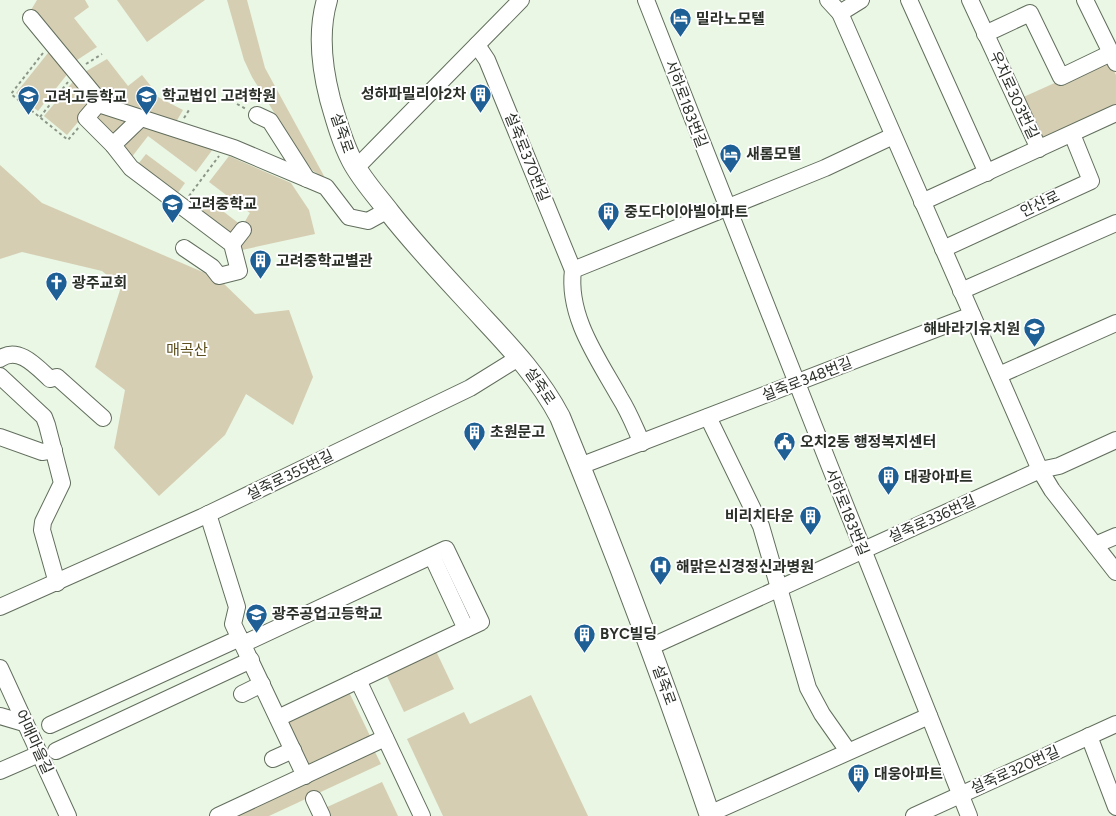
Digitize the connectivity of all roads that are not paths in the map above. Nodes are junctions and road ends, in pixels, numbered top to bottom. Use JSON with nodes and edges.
{"nodes":[{"id":1,"x":327,"y":0,"type":"edge"},
{"id":2,"x":521,"y":0,"type":"edge"},
{"id":3,"x":646,"y":0,"type":"edge"},
{"id":4,"x":828,"y":0,"type":"edge"},
{"id":5,"x":860,"y":0,"type":"edge"},
{"id":6,"x":909,"y":0,"type":"edge"},
{"id":7,"x":970,"y":0,"type":"edge"},
{"id":8,"x":1085,"y":1,"type":"edge"},
{"id":9,"x":840,"y":13,"type":"junction"},
{"id":10,"x":31,"y":18,"type":"dead end"},
{"id":11,"x":987,"y":37,"type":"junction"},
{"id":12,"x":478,"y":45,"type":"junction"},
{"id":13,"x":1114,"y":58,"type":"edge"},
{"id":14,"x":98,"y":104,"type":"junction"},
{"id":15,"x":1116,"y":113,"type":"edge"},
{"id":16,"x":257,"y":115,"type":"dead end"},
{"id":17,"x":141,"y":118,"type":"junction"},
{"id":18,"x":1072,"y":134,"type":"junction"},
{"id":19,"x":893,"y":136,"type":"junction"},
{"id":20,"x":113,"y":145,"type":"junction"},
{"id":21,"x":1039,"y":149,"type":"junction"},
{"id":22,"x":356,"y":168,"type":"junction"},
{"id":23,"x":988,"y":173,"type":"junction"},
{"id":24,"x":307,"y":179,"type":"junction"},
{"id":25,"x":922,"y":202,"type":"junction"},
{"id":26,"x":726,"y":208,"type":"junction"},
{"id":27,"x":388,"y":210,"type":"junction"},
{"id":28,"x":1116,"y":223,"type":"edge"},
{"id":29,"x":243,"y":230,"type":"dead end"},
{"id":30,"x":232,"y":244,"type":"junction"},
{"id":31,"x":184,"y":248,"type":"dead end"},
{"id":32,"x":943,"y":249,"type":"junction"},
{"id":33,"x":573,"y":270,"type":"junction"},
{"id":34,"x":961,"y":291,"type":"junction"},
{"id":35,"x":972,"y":315,"type":"junction"},
{"id":36,"x":1116,"y":323,"type":"edge"},
{"id":37,"x":520,"y":357,"type":"junction"},
{"id":38,"x":0,"y":359,"type":"edge"},
{"id":39,"x":0,"y":376,"type":"edge"},
{"id":40,"x":999,"y":376,"type":"junction"},
{"id":41,"x":797,"y":383,"type":"junction"},
{"id":42,"x":708,"y":417,"type":"junction"},
{"id":43,"x":104,"y":418,"type":"dead end"},
{"id":44,"x":0,"y":437,"type":"edge"},
{"id":45,"x":1116,"y":440,"type":"edge"},
{"id":46,"x":642,"y":443,"type":"junction"},
{"id":47,"x":54,"y":450,"type":"junction"},
{"id":48,"x":580,"y":466,"type":"junction"},
{"id":49,"x":1040,"y":470,"type":"junction"},
{"id":50,"x":208,"y":514,"type":"junction"},
{"id":51,"x":1116,"y":536,"type":"edge"},
{"id":52,"x":1095,"y":545,"type":"junction"},
{"id":53,"x":862,"y":550,"type":"junction"},
{"id":54,"x":1116,"y":572,"type":"edge"},
{"id":55,"x":56,"y":583,"type":"junction"},
{"id":56,"x":780,"y":588,"type":"junction"},
{"id":57,"x":0,"y":607,"type":"edge"},
{"id":58,"x":242,"y":641,"type":"junction"},
{"id":59,"x":650,"y":647,"type":"junction"},
{"id":60,"x":251,"y":660,"type":"junction"},
{"id":61,"x":0,"y":668,"type":"edge"},
{"id":62,"x":358,"y":680,"type":"junction"},
{"id":63,"x":262,"y":684,"type":"junction"},
{"id":64,"x":242,"y":694,"type":"dead end"},
{"id":65,"x":0,"y":716,"type":"edge"},
{"id":66,"x":929,"y":716,"type":"junction"},
{"id":67,"x":278,"y":718,"type":"junction"},
{"id":68,"x":24,"y":723,"type":"junction"},
{"id":69,"x":1116,"y":724,"type":"edge"},
{"id":70,"x":50,"y":725,"type":"dead end"},
{"id":71,"x":1089,"y":736,"type":"junction"},
{"id":72,"x":381,"y":740,"type":"junction"},
{"id":73,"x":293,"y":750,"type":"junction"},
{"id":74,"x":56,"y":751,"type":"dead end"},
{"id":75,"x":848,"y":751,"type":"junction"},
{"id":76,"x":39,"y":754,"type":"junction"},
{"id":77,"x":273,"y":759,"type":"dead end"},
{"id":78,"x":0,"y":771,"type":"edge"},
{"id":79,"x":305,"y":776,"type":"junction"},
{"id":80,"x":961,"y":794,"type":"junction"},
{"id":81,"x":314,"y":799,"type":"dead end"},
{"id":82,"x":1116,"y":807,"type":"edge"},
{"id":83,"x":709,"y":815,"type":"edge"},
{"id":84,"x":68,"y":816,"type":"edge"},
{"id":85,"x":218,"y":816,"type":"edge"},
{"id":86,"x":322,"y":816,"type":"edge"},
{"id":87,"x":411,"y":816,"type":"edge"},
{"id":88,"x":422,"y":816,"type":"edge"},
{"id":89,"x":914,"y":816,"type":"edge"},
{"id":90,"x":970,"y":816,"type":"edge"}],
"edges":[{"from":1,"to":22,"type":"main road","name":"설죽로"},
{"from":2,"to":12,"type":"street"},
{"from":3,"to":26,"type":"street","name":"서하로183번길"},
{"from":4,"to":9,"type":"street"},
{"from":5,"to":9,"type":"street"},
{"from":6,"to":23,"type":"street"},
{"from":7,"to":11,"type":"street","name":"우치로303번길"},
{"from":8,"to":13,"type":"street"},
{"from":9,"to":19,"type":"street"},
{"from":10,"to":14,"type":"street"},
{"from":11,"to":13,"type":"street"},
{"from":11,"to":21,"type":"street","name":"우치로303번길"},
{"from":12,"to":22,"type":"street"},
{"from":12,"to":33,"type":"street","name":"설죽로370번길"},
{"from":14,"to":17,"type":"street"},
{"from":14,"to":20,"type":"street"},
{"from":15,"to":18,"type":"street","name":"우치로303번길"},
{"from":16,"to":24,"type":"street"},
{"from":17,"to":20,"type":"street"},
{"from":17,"to":24,"type":"street"},
{"from":18,"to":21,"type":"street","name":"우치로303번길"},
{"from":18,"to":32,"type":"street","name":"안산로"},
{"from":19,"to":25,"type":"street"},
{"from":19,"to":26,"type":"street"},
{"from":20,"to":30,"type":"street"},
{"from":21,"to":23,"type":"street","name":"우치로303번길"},
{"from":22,"to":27,"type":"main road","name":"설죽로"},
{"from":23,"to":25,"type":"street","name":"우치로303번길"},
{"from":24,"to":27,"type":"street"},
{"from":25,"to":32,"type":"street"},
{"from":26,"to":33,"type":"street"},
{"from":26,"to":41,"type":"street","name":"서하로183번길"},
{"from":27,"to":37,"type":"main road","name":"설죽로"},
{"from":28,"to":34,"type":"street"},
{"from":29,"to":30,"type":"street"},
{"from":30,"to":31,"type":"street"},
{"from":32,"to":34,"type":"street"},
{"from":33,"to":46,"type":"street"},
{"from":34,"to":35,"type":"street"},
{"from":35,"to":40,"type":"street"},
{"from":35,"to":41,"type":"street","name":"설죽로348번길"},
{"from":36,"to":40,"type":"street"},
{"from":37,"to":48,"type":"main road","name":"설죽로"},
{"from":37,"to":50,"type":"street","name":"설죽로355번길"},
{"from":38,"to":43,"type":"street"},
{"from":39,"to":47,"type":"street"},
{"from":40,"to":49,"type":"street"},
{"from":41,"to":42,"type":"street","name":"설죽로348번길"},
{"from":41,"to":53,"type":"street","name":"서하로183번길"},
{"from":42,"to":46,"type":"street","name":"설죽로348번길"},
{"from":42,"to":56,"type":"street"},
{"from":44,"to":47,"type":"street"},
{"from":45,"to":49,"type":"street","name":"설죽로336번길"},
{"from":46,"to":48,"type":"street","name":"설죽로348번길"},
{"from":47,"to":55,"type":"street"},
{"from":48,"to":59,"type":"main road","name":"설죽로"},
{"from":49,"to":52,"type":"street"},
{"from":49,"to":53,"type":"street","name":"설죽로336번길"},
{"from":50,"to":55,"type":"street","name":"설죽로355번길"},
{"from":50,"to":58,"type":"street"},
{"from":51,"to":52,"type":"street"},
{"from":52,"to":54,"type":"street"},
{"from":53,"to":56,"type":"street","name":"설죽로336번길"},
{"from":53,"to":66,"type":"street","name":"서하로183번길"},
{"from":55,"to":57,"type":"street","name":"설죽로355번길"},
{"from":56,"to":59,"type":"street","name":"설죽로336번길"},
{"from":56,"to":75,"type":"street"},
{"from":58,"to":60,"type":"street"},
{"from":58,"to":62,"type":"street"},
{"from":58,"to":70,"type":"street"},
{"from":59,"to":83,"type":"main road","name":"설죽로"},
{"from":60,"to":63,"type":"street"},
{"from":60,"to":74,"type":"street"},
{"from":61,"to":68,"type":"street","name":"어매마을길"},
{"from":62,"to":67,"type":"street"},
{"from":62,"to":72,"type":"street"},
{"from":63,"to":64,"type":"street"},
{"from":63,"to":67,"type":"street"},
{"from":65,"to":68,"type":"street"},
{"from":66,"to":75,"type":"street","name":"설죽로"},
{"from":66,"to":80,"type":"street","name":"서하로183번길"},
{"from":67,"to":73,"type":"street"},
{"from":68,"to":76,"type":"street","name":"어매마을길"},
{"from":69,"to":71,"type":"street","name":"설죽로320번길"},
{"from":71,"to":80,"type":"street","name":"설죽로320번길"},
{"from":71,"to":82,"type":"street"},
{"from":72,"to":79,"type":"street"},
{"from":72,"to":87,"type":"street"},
{"from":72,"to":88,"type":"street"},
{"from":73,"to":77,"type":"street"},
{"from":73,"to":79,"type":"street"},
{"from":75,"to":83,"type":"street","name":"설죽로"},
{"from":76,"to":78,"type":"street"},
{"from":76,"to":84,"type":"street","name":"어매마을길"},
{"from":79,"to":85,"type":"street"},
{"from":80,"to":89,"type":"street","name":"설죽로320번길"},
{"from":80,"to":90,"type":"street","name":"서하로183번길"},
{"from":81,"to":86,"type":"street"}]}
